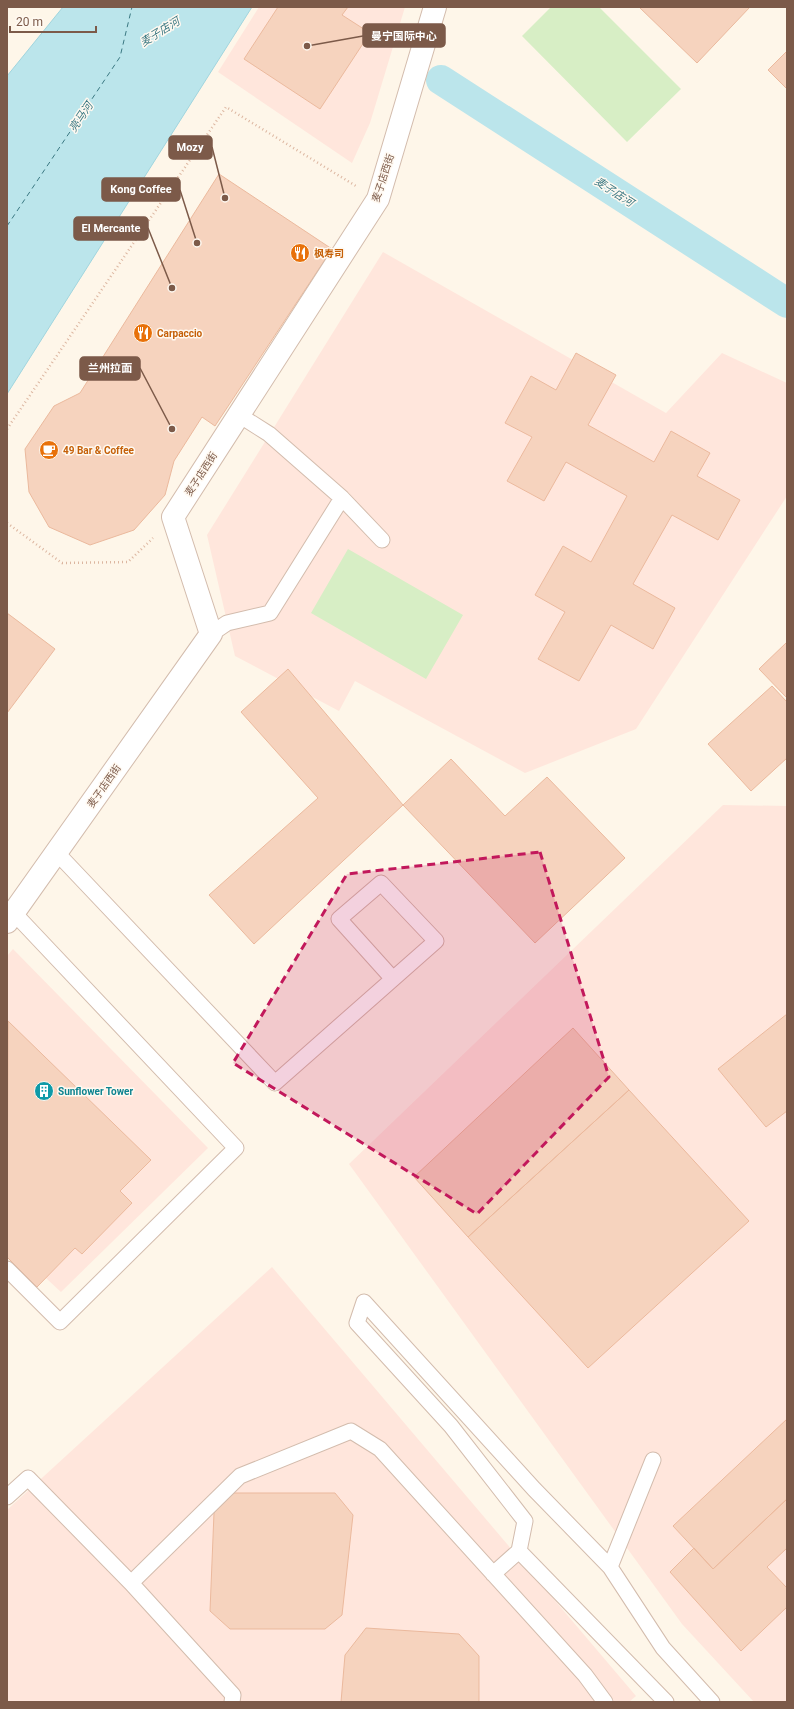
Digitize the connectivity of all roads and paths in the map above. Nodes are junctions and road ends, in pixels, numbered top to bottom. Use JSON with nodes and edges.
{"nodes":[{"id":1,"x":433,"y":11,"type":"edge"},
{"id":2,"x":378,"y":199,"type":"junction"},
{"id":3,"x":239,"y":415,"type":"junction"},
{"id":4,"x":7,"y":428,"type":"edge"},
{"id":5,"x":342,"y":498,"type":"junction"},
{"id":6,"x":173,"y":518,"type":"junction"},
{"id":7,"x":7,"y":523,"type":"edge"},
{"id":8,"x":382,"y":540,"type":"dead end"},
{"id":9,"x":210,"y":634,"type":"junction"},
{"id":10,"x":57,"y":853,"type":"junction"},
{"id":11,"x":11,"y":918,"type":"edge"},
{"id":12,"x":393,"y":979,"type":"junction"},
{"id":13,"x":7,"y":1269,"type":"edge"},
{"id":14,"x":653,"y":1460,"type":"dead end"},
{"id":15,"x":7,"y":1497,"type":"edge"},
{"id":16,"x":519,"y":1551,"type":"junction"},
{"id":17,"x":610,"y":1567,"type":"junction"},
{"id":18,"x":493,"y":1574,"type":"junction"},
{"id":19,"x":130,"y":1583,"type":"junction"},
{"id":20,"x":232,"y":1702,"type":"edge"},
{"id":21,"x":605,"y":1702,"type":"edge"},
{"id":22,"x":666,"y":1702,"type":"edge"},
{"id":23,"x":712,"y":1702,"type":"edge"}],
"edges":[{"from":1,"to":2,"type":"street","name":"麦子店西街"},
{"from":2,"to":3,"type":"street","name":"麦子店西街"},
{"from":2,"to":4,"type":"path"},
{"from":3,"to":5,"type":"lane"},
{"from":3,"to":6,"type":"street","name":"麦子店西街"},
{"from":5,"to":8,"type":"lane"},
{"from":5,"to":9,"type":"lane"},
{"from":6,"to":7,"type":"path"},
{"from":6,"to":9,"type":"street"},
{"from":9,"to":10,"type":"street","name":"麦子店西街"},
{"from":10,"to":11,"type":"street","name":"麦子店西街"},
{"from":10,"to":12,"type":"lane"},
{"from":11,"to":13,"type":"lane"},
{"from":12,"to":12,"type":"lane"},
{"from":14,"to":17,"type":"lane"},
{"from":15,"to":19,"type":"lane"},
{"from":16,"to":17,"type":"lane"},
{"from":16,"to":18,"type":"lane"},
{"from":16,"to":22,"type":"lane"},
{"from":17,"to":23,"type":"lane"},
{"from":18,"to":19,"type":"lane"},
{"from":18,"to":21,"type":"lane"},
{"from":19,"to":20,"type":"lane"}]}
